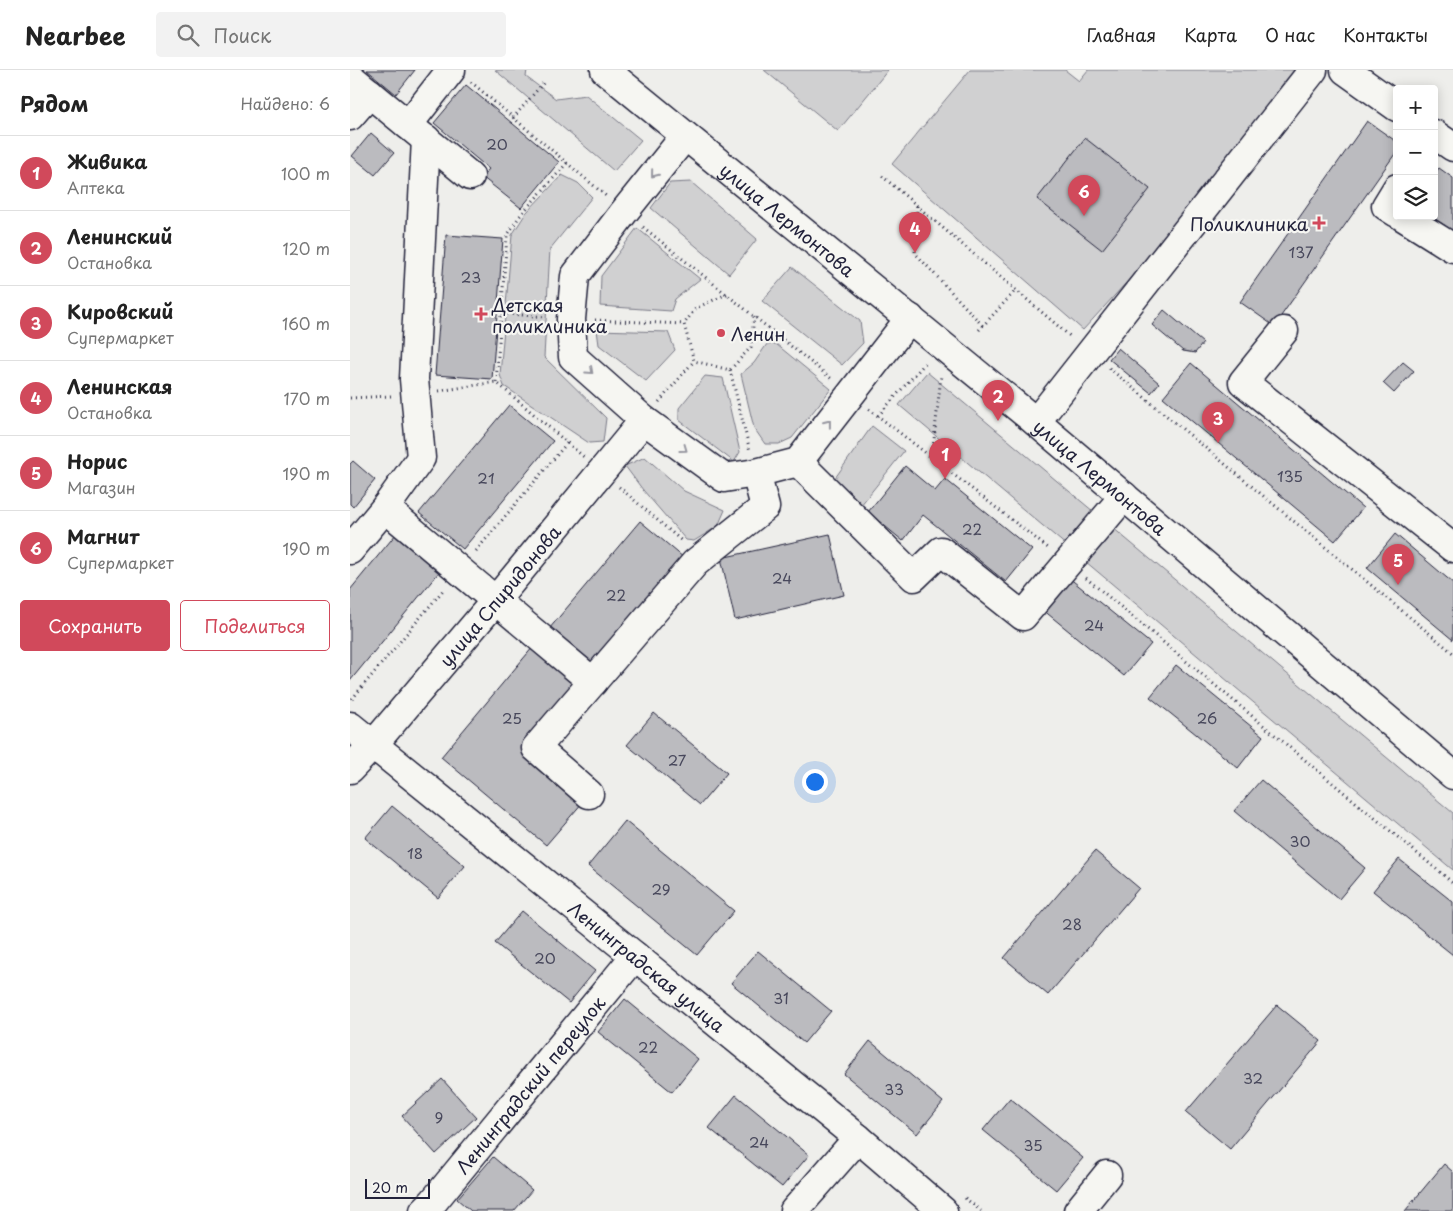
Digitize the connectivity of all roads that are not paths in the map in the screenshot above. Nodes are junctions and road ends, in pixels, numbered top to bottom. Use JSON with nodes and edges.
{"nodes":[{"id":1,"x":604,"y":70,"type":"edge"},
{"id":2,"x":1314,"y":70,"type":"edge"},
{"id":3,"x":1345,"y":70,"type":"edge"},
{"id":4,"x":457,"y":73,"type":"edge"},
{"id":5,"x":360,"y":85,"type":"edge"},
{"id":6,"x":1393,"y":104,"type":"edge"},
{"id":7,"x":350,"y":116,"type":"edge"},
{"id":8,"x":417,"y":132,"type":"junction"},
{"id":9,"x":685,"y":136,"type":"junction"},
{"id":10,"x":1438,"y":137,"type":"edge"},
{"id":11,"x":1453,"y":147,"type":"edge"},
{"id":12,"x":470,"y":176,"type":"dead end"},
{"id":13,"x":1393,"y":195,"type":"edge"},
{"id":14,"x":1393,"y":210,"type":"edge"},
{"id":15,"x":1408,"y":220,"type":"edge"},
{"id":16,"x":1453,"y":248,"type":"edge"},
{"id":17,"x":910,"y":318,"type":"junction"},
{"id":18,"x":1284,"y":331,"type":"dead end"},
{"id":19,"x":644,"y":420,"type":"junction"},
{"id":20,"x":1036,"y":422,"type":"junction"},
{"id":21,"x":798,"y":462,"type":"junction"},
{"id":22,"x":756,"y":473,"type":"junction"},
{"id":23,"x":1124,"y":496,"type":"junction"},
{"id":24,"x":385,"y":508,"type":"junction"},
{"id":25,"x":1453,"y":548,"type":"edge"},
{"id":26,"x":350,"y":550,"type":"edge"},
{"id":27,"x":496,"y":600,"type":"junction"},
{"id":28,"x":593,"y":682,"type":"junction"},
{"id":29,"x":350,"y":726,"type":"edge"},
{"id":30,"x":373,"y":745,"type":"junction"},
{"id":31,"x":350,"y":769,"type":"edge"},
{"id":32,"x":1453,"y":775,"type":"edge"},
{"id":33,"x":589,"y":794,"type":"dead end"},
{"id":34,"x":635,"y":956,"type":"junction"},
{"id":35,"x":858,"y":1138,"type":"junction"},
{"id":36,"x":1107,"y":1175,"type":"dead end"},
{"id":37,"x":434,"y":1208,"type":"edge"},
{"id":38,"x":794,"y":1211,"type":"edge"},
{"id":39,"x":943,"y":1211,"type":"edge"},
{"id":40,"x":1078,"y":1211,"type":"edge"}],
"edges":[{"from":1,"to":9,"type":"street","name":"улица Лермонтова"},
{"from":2,"to":20,"type":"street"},
{"from":3,"to":6,"type":"street"},
{"from":4,"to":8,"type":"street"},
{"from":5,"to":7,"type":"street"},
{"from":5,"to":8,"type":"street"},
{"from":8,"to":12,"type":"street"},
{"from":8,"to":24,"type":"street"},
{"from":9,"to":17,"type":"street","name":"улица Лермонтова"},
{"from":9,"to":19,"type":"street","one_way":true},
{"from":10,"to":11,"type":"street"},
{"from":13,"to":14,"type":"street"},
{"from":15,"to":16,"type":"street"},
{"from":17,"to":20,"type":"street","name":"улица Лермонтова"},
{"from":21,"to":17,"type":"street","one_way":true},
{"from":18,"to":25,"type":"street"},
{"from":19,"to":22,"type":"street","one_way":true},
{"from":19,"to":27,"type":"street","name":"улица Спиридонова"},
{"from":20,"to":23,"type":"street","name":"улица Лермонтова"},
{"from":21,"to":22,"type":"street"},
{"from":21,"to":23,"type":"street"},
{"from":22,"to":28,"type":"street"},
{"from":23,"to":32,"type":"street","name":"улица Лермонтова"},
{"from":24,"to":26,"type":"street"},
{"from":24,"to":27,"type":"street"},
{"from":27,"to":28,"type":"street"},
{"from":27,"to":30,"type":"street","name":"улица Спиридонова"},
{"from":28,"to":33,"type":"street"},
{"from":29,"to":30,"type":"street","name":"Ленинградская улица"},
{"from":30,"to":31,"type":"street","name":"улица Спиридонова"},
{"from":30,"to":34,"type":"street","name":"Ленинградская улица"},
{"from":34,"to":35,"type":"street","name":"Ленинградская улица"},
{"from":34,"to":37,"type":"street","name":"Ленинградский переулок"},
{"from":35,"to":38,"type":"street"},
{"from":35,"to":39,"type":"street","name":"Ленинградская улица"},
{"from":36,"to":40,"type":"street"}]}
